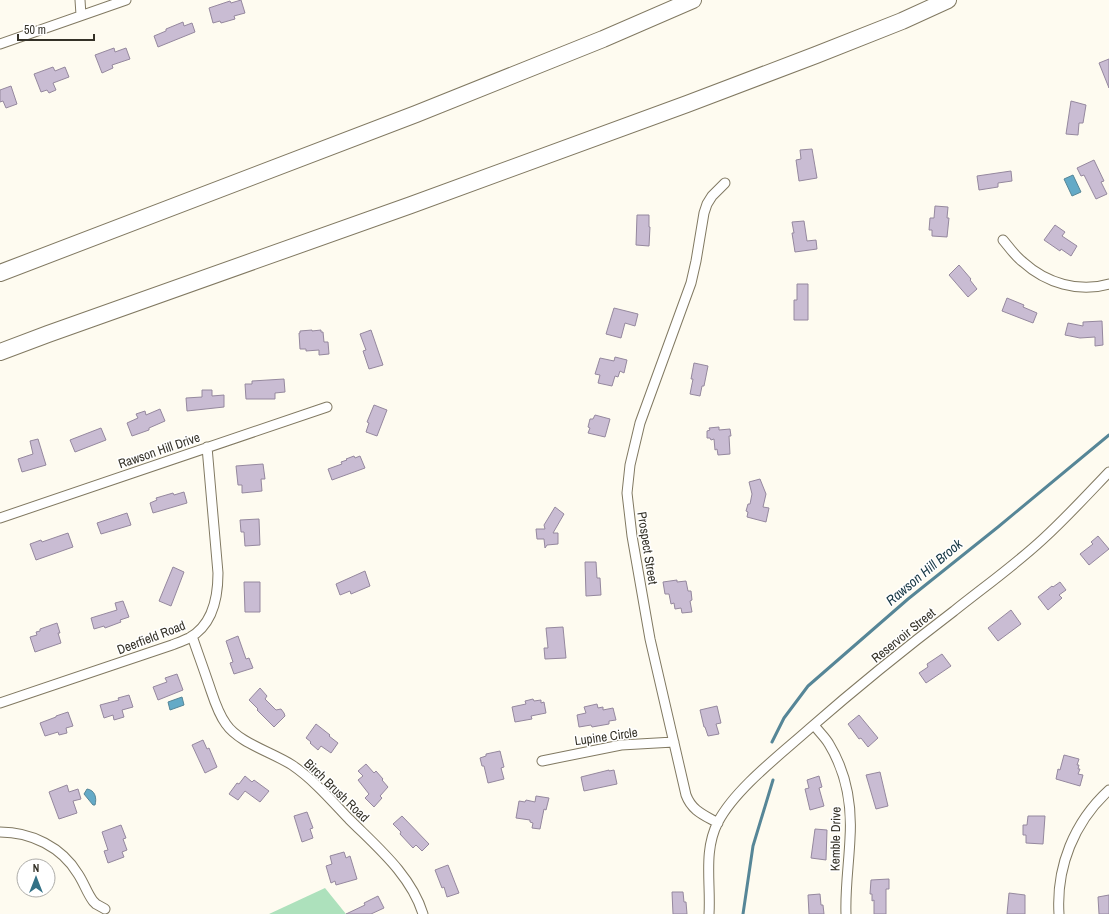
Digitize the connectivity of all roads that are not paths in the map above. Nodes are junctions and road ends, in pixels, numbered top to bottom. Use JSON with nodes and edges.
{"nodes":[{"id":1,"x":80,"y":0,"type":"edge"},
{"id":2,"x":126,"y":0,"type":"edge"},
{"id":3,"x":693,"y":0,"type":"edge"},
{"id":4,"x":948,"y":0,"type":"edge"},
{"id":5,"x":81,"y":16,"type":"junction"},
{"id":6,"x":0,"y":44,"type":"edge"},
{"id":7,"x":725,"y":183,"type":"dead end"},
{"id":8,"x":1003,"y":240,"type":"dead end"},
{"id":9,"x":0,"y":273,"type":"edge"},
{"id":10,"x":1109,"y":284,"type":"edge"},
{"id":11,"x":0,"y":352,"type":"edge"},
{"id":12,"x":327,"y":407,"type":"dead end"},
{"id":13,"x":207,"y":448,"type":"junction"},
{"id":14,"x":1109,"y":472,"type":"edge"},
{"id":15,"x":0,"y":518,"type":"edge"},
{"id":16,"x":192,"y":636,"type":"junction"},
{"id":17,"x":0,"y":703,"type":"edge"},
{"id":18,"x":814,"y":726,"type":"junction"},
{"id":19,"x":674,"y":742,"type":"junction"},
{"id":20,"x":542,"y":760,"type":"dead end"},
{"id":21,"x":1109,"y":790,"type":"edge"},
{"id":22,"x":718,"y":823,"type":"junction"},
{"id":23,"x":0,"y":832,"type":"edge"},
{"id":24,"x":105,"y":909,"type":"dead end"},
{"id":25,"x":423,"y":914,"type":"edge"},
{"id":26,"x":709,"y":914,"type":"edge"},
{"id":27,"x":846,"y":914,"type":"edge"},
{"id":28,"x":1059,"y":914,"type":"edge"}],
"edges":[{"from":1,"to":5,"type":"street"},
{"from":2,"to":5,"type":"street"},
{"from":3,"to":9,"type":"highway"},
{"from":4,"to":11,"type":"highway"},
{"from":5,"to":6,"type":"street"},
{"from":7,"to":19,"type":"street","name":"Prospect Street"},
{"from":8,"to":10,"type":"street"},
{"from":12,"to":13,"type":"street","name":"Rawson Hill Drive"},
{"from":13,"to":15,"type":"street","name":"Rawson Hill Drive"},
{"from":13,"to":16,"type":"street","name":"Deerfield Road"},
{"from":14,"to":18,"type":"street","name":"Reservoir Street"},
{"from":16,"to":17,"type":"street","name":"Deerfield Road"},
{"from":16,"to":25,"type":"street","name":"Birch Brush Road"},
{"from":18,"to":22,"type":"street","name":"Reservoir Street"},
{"from":18,"to":27,"type":"street","name":"Kemble Drive"},
{"from":19,"to":20,"type":"street","name":"Lupine Circle"},
{"from":19,"to":22,"type":"street","name":"Prospect Street"},
{"from":21,"to":28,"type":"street"},
{"from":22,"to":26,"type":"street"},
{"from":23,"to":24,"type":"street"}]}
